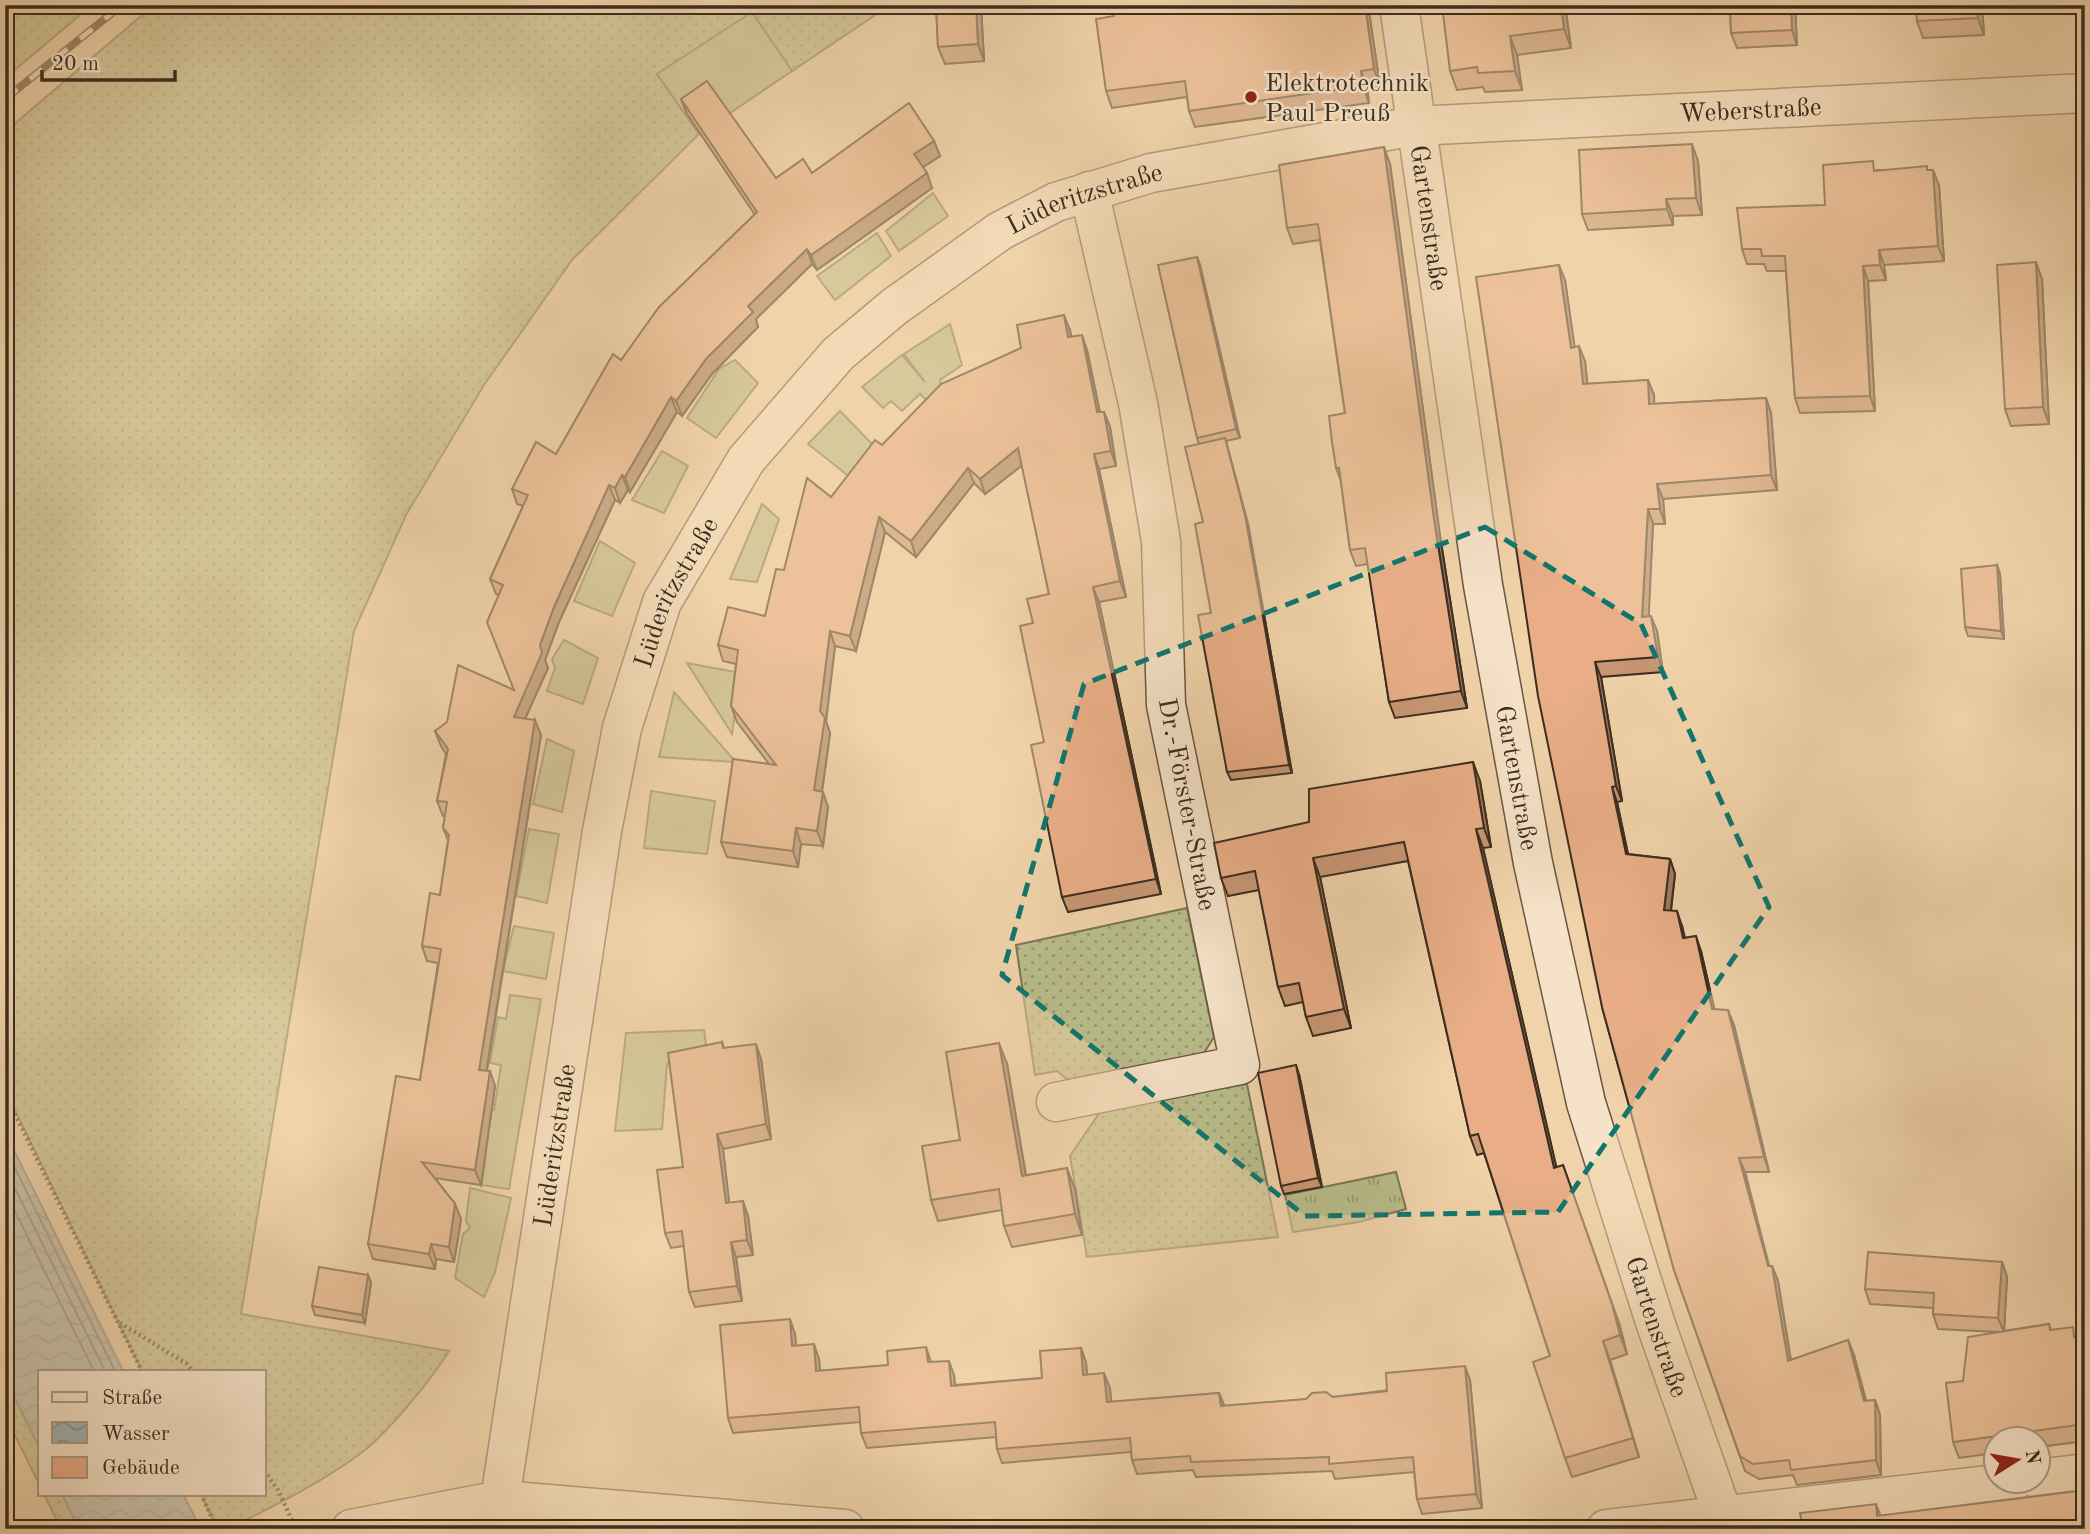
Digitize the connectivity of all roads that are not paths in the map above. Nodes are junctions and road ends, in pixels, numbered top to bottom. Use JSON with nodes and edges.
{"nodes":[{"id":1,"x":1399,"y":5,"type":"edge"},
{"id":2,"x":2085,"y":93,"type":"edge"},
{"id":3,"x":1415,"y":126,"type":"junction"},
{"id":4,"x":1089,"y":191,"type":"junction"},
{"id":5,"x":1056,"y":1102,"type":"dead end"},
{"id":6,"x":2085,"y":1473,"type":"edge"},
{"id":7,"x":2052,"y":1477,"type":"edge"},
{"id":8,"x":1982,"y":1486,"type":"edge"},
{"id":9,"x":500,"y":1500,"type":"junction"},
{"id":10,"x":1726,"y":1523,"type":"edge"},
{"id":11,"x":351,"y":1529,"type":"edge"},
{"id":12,"x":845,"y":1529,"type":"edge"},
{"id":13,"x":1606,"y":1529,"type":"edge"}],
"edges":[{"from":1,"to":3,"type":"street","name":"Gartenstraße"},
{"from":2,"to":3,"type":"street","name":"Weberstraße"},
{"from":3,"to":4,"type":"street","name":"Lüderitzstraße"},
{"from":3,"to":10,"type":"street","name":"Gartenstraße"},
{"from":4,"to":5,"type":"street","name":"Dr.-Förster-Straße"},
{"from":4,"to":9,"type":"street","name":"Lüderitzstraße"},
{"from":6,"to":7,"type":"street"},
{"from":8,"to":10,"type":"street"},
{"from":9,"to":11,"type":"street"},
{"from":9,"to":12,"type":"street"},
{"from":10,"to":13,"type":"street"}]}
